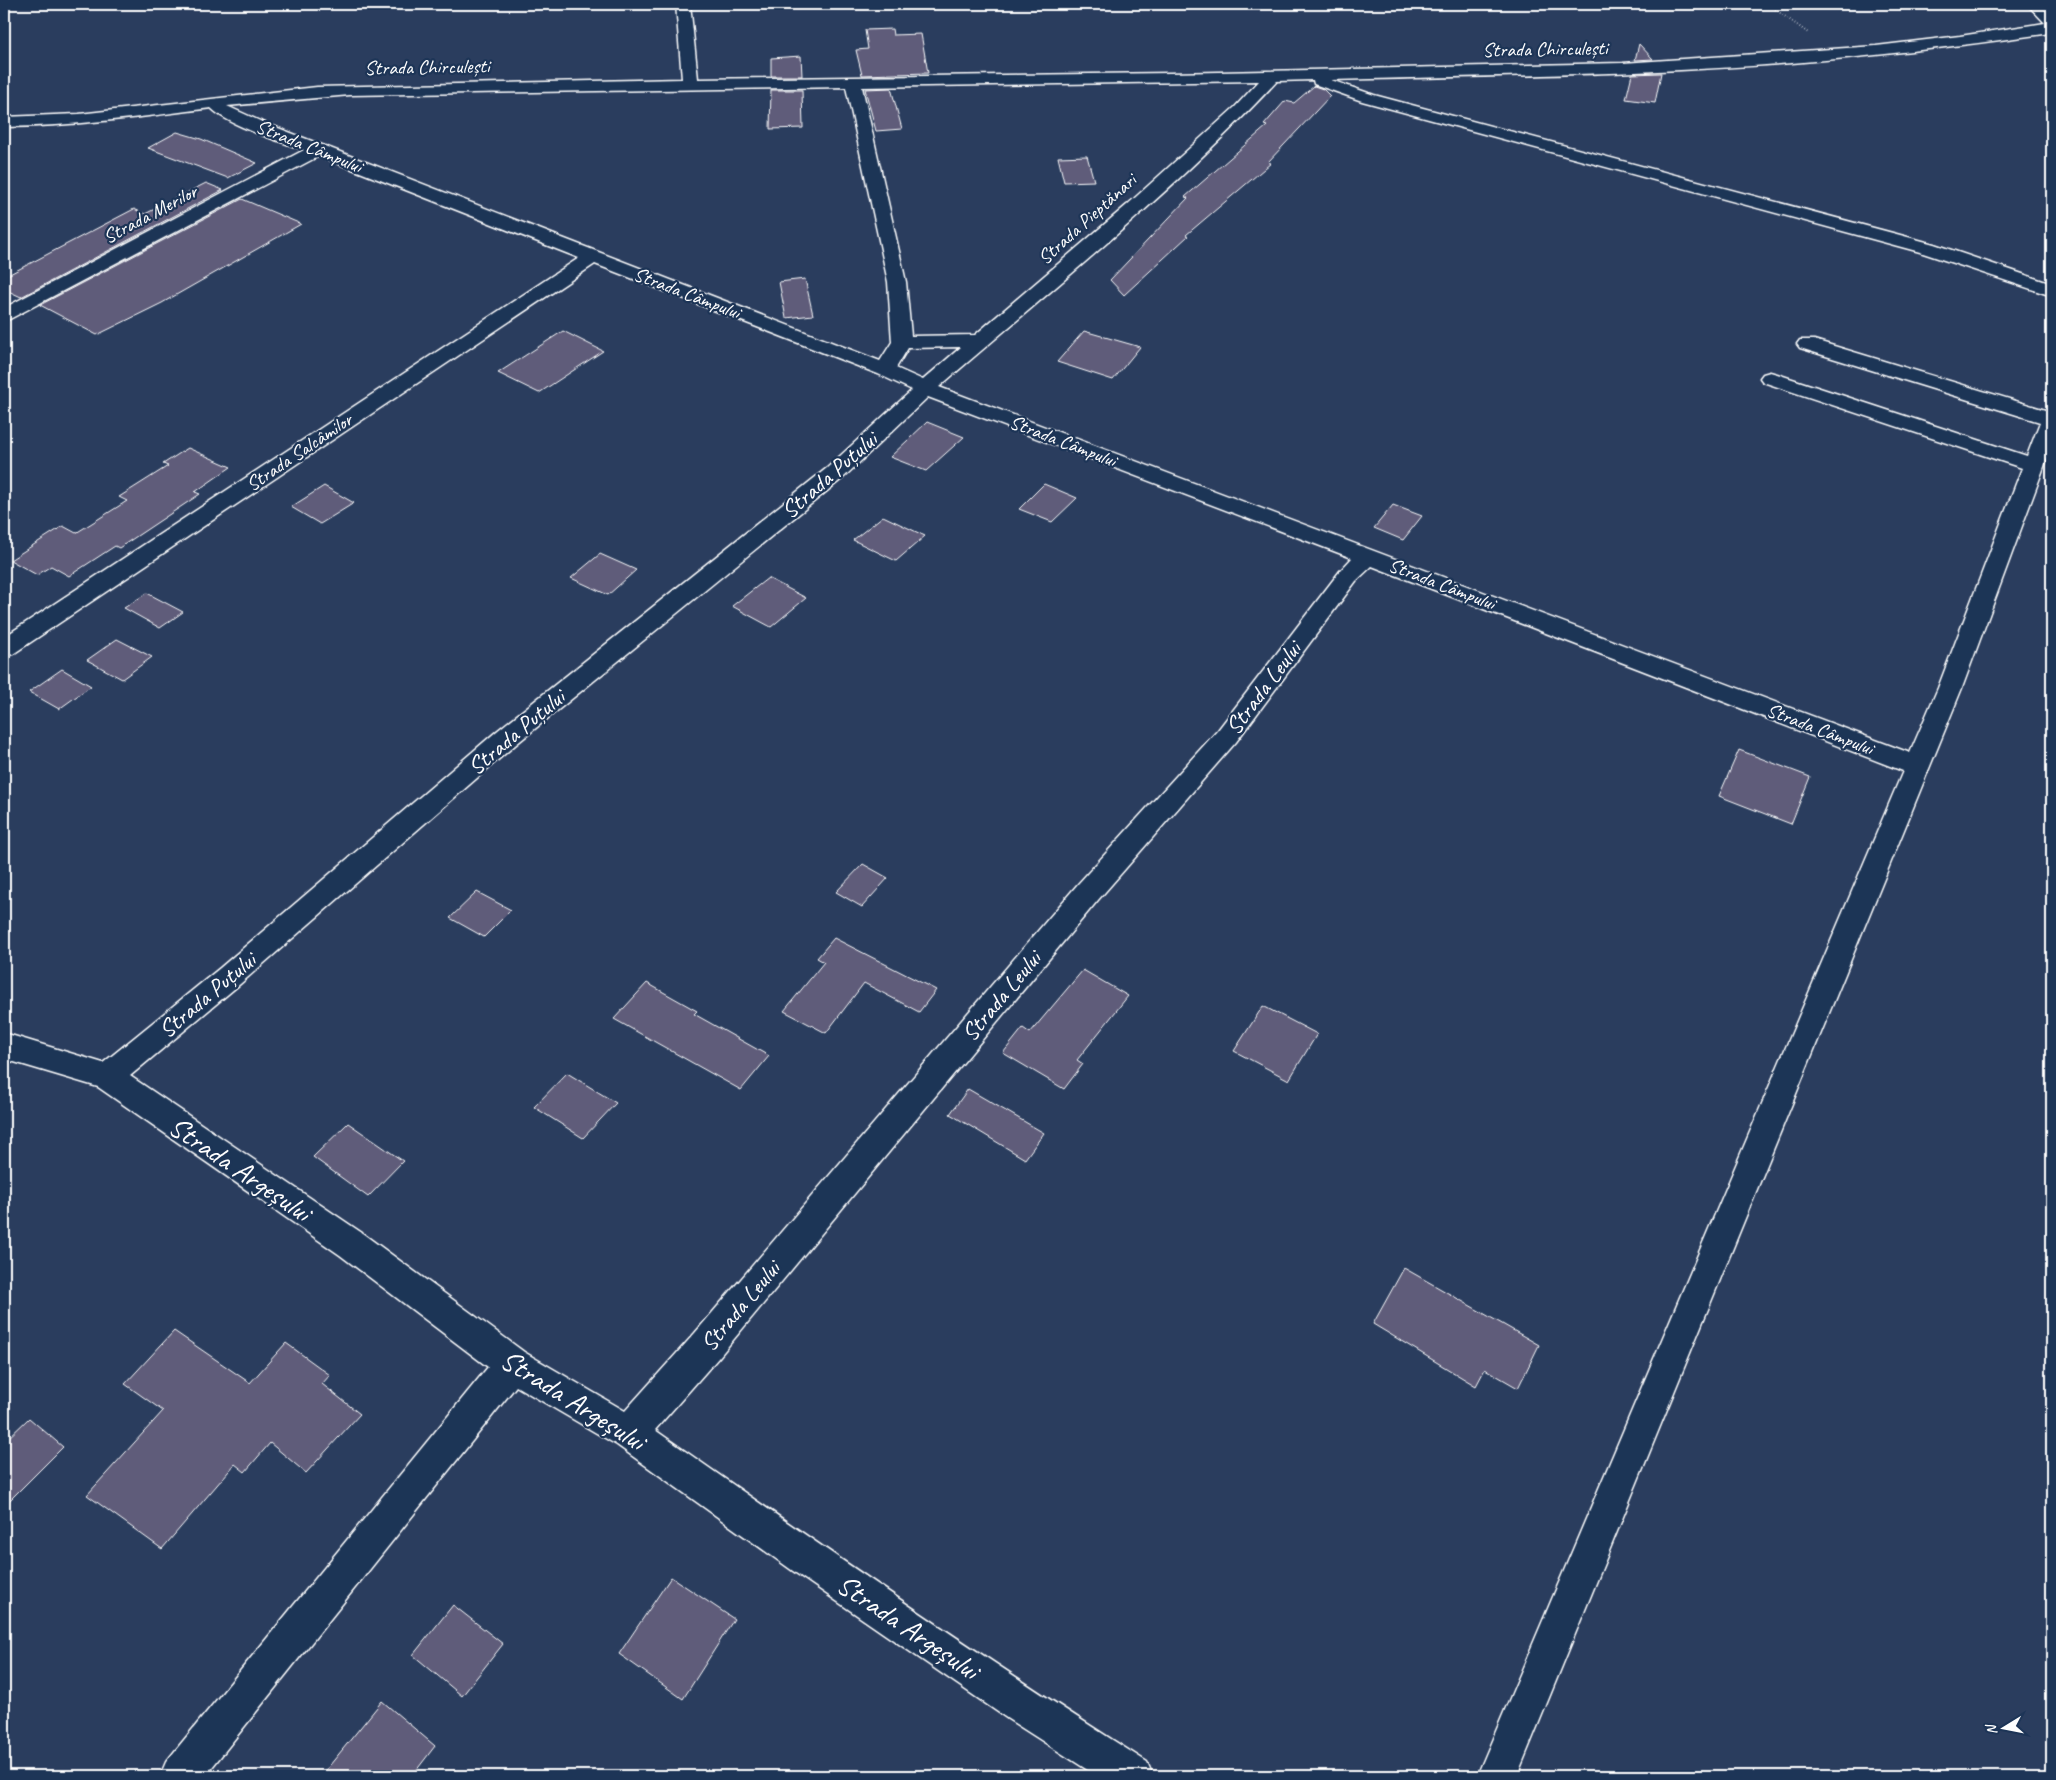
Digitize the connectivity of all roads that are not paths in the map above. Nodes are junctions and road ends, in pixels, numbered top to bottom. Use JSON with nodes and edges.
{"nodes":[{"id":1,"x":683,"y":4,"type":"edge"},
{"id":2,"x":2034,"y":4,"type":"edge"},
{"id":3,"x":2052,"y":21,"type":"edge"},
{"id":4,"x":2052,"y":25,"type":"edge"},
{"id":5,"x":1273,"y":76,"type":"junction"},
{"id":6,"x":1310,"y":76,"type":"junction"},
{"id":7,"x":853,"y":83,"type":"junction"},
{"id":8,"x":690,"y":84,"type":"junction"},
{"id":9,"x":215,"y":103,"type":"junction"},
{"id":10,"x":4,"y":122,"type":"edge"},
{"id":11,"x":317,"y":150,"type":"junction"},
{"id":12,"x":594,"y":256,"type":"junction"},
{"id":13,"x":2052,"y":290,"type":"edge"},
{"id":14,"x":4,"y":316,"type":"edge"},
{"id":15,"x":983,"y":341,"type":"junction"},
{"id":16,"x":902,"y":342,"type":"junction"},
{"id":17,"x":1807,"y":344,"type":"dead end"},
{"id":18,"x":885,"y":370,"type":"junction"},
{"id":19,"x":1770,"y":378,"type":"dead end"},
{"id":20,"x":925,"y":389,"type":"junction"},
{"id":21,"x":2052,"y":418,"type":"edge"},
{"id":22,"x":2034,"y":465,"type":"junction"},
{"id":23,"x":1368,"y":556,"type":"junction"},
{"id":24,"x":4,"y":648,"type":"edge"},
{"id":25,"x":1917,"y":766,"type":"junction"},
{"id":26,"x":4,"y":1046,"type":"edge"},
{"id":27,"x":107,"y":1077,"type":"junction"},
{"id":28,"x":512,"y":1364,"type":"junction"},
{"id":29,"x":629,"y":1433,"type":"junction"},
{"id":30,"x":180,"y":1776,"type":"edge"},
{"id":31,"x":1132,"y":1776,"type":"edge"},
{"id":32,"x":1497,"y":1776,"type":"edge"}],
"edges":[{"from":1,"to":8,"type":"street"},
{"from":2,"to":3,"type":"street"},
{"from":4,"to":6,"type":"street","name":"Strada Chirculești"},
{"from":5,"to":6,"type":"street","name":"Strada Chirculești"},
{"from":5,"to":7,"type":"street","name":"Strada Chirculești"},
{"from":5,"to":15,"type":"street","name":"Strada Pieptănari"},
{"from":6,"to":13,"type":"street"},
{"from":7,"to":8,"type":"street","name":"Strada Chirculești"},
{"from":7,"to":16,"type":"street"},
{"from":8,"to":9,"type":"street","name":"Strada Chirculești"},
{"from":9,"to":10,"type":"street","name":"Strada Chirculești"},
{"from":9,"to":11,"type":"street","name":"Strada Câmpului"},
{"from":11,"to":12,"type":"street","name":"Strada Câmpului"},
{"from":11,"to":14,"type":"street","name":"Strada Merilor"},
{"from":12,"to":18,"type":"street","name":"Strada Câmpului"},
{"from":12,"to":24,"type":"street","name":"Strada Salcâmilor"},
{"from":15,"to":16,"type":"street"},
{"from":15,"to":20,"type":"street","name":"Strada Pieptănari"},
{"from":16,"to":18,"type":"street"},
{"from":17,"to":21,"type":"street"},
{"from":18,"to":20,"type":"street","name":"Strada Câmpului"},
{"from":19,"to":22,"type":"street"},
{"from":20,"to":23,"type":"street","name":"Strada Câmpului"},
{"from":20,"to":27,"type":"street","name":"Strada Puțului"},
{"from":21,"to":22,"type":"street"},
{"from":22,"to":25,"type":"street"},
{"from":23,"to":25,"type":"street","name":"Strada Câmpului"},
{"from":23,"to":29,"type":"street","name":"Strada Leului"},
{"from":25,"to":32,"type":"street"},
{"from":26,"to":27,"type":"street","name":"Strada Argeșului"},
{"from":27,"to":28,"type":"street","name":"Strada Argeșului"},
{"from":28,"to":29,"type":"street","name":"Strada Argeșului"},
{"from":28,"to":30,"type":"street"},
{"from":29,"to":31,"type":"street","name":"Strada Argeșului"}]}
